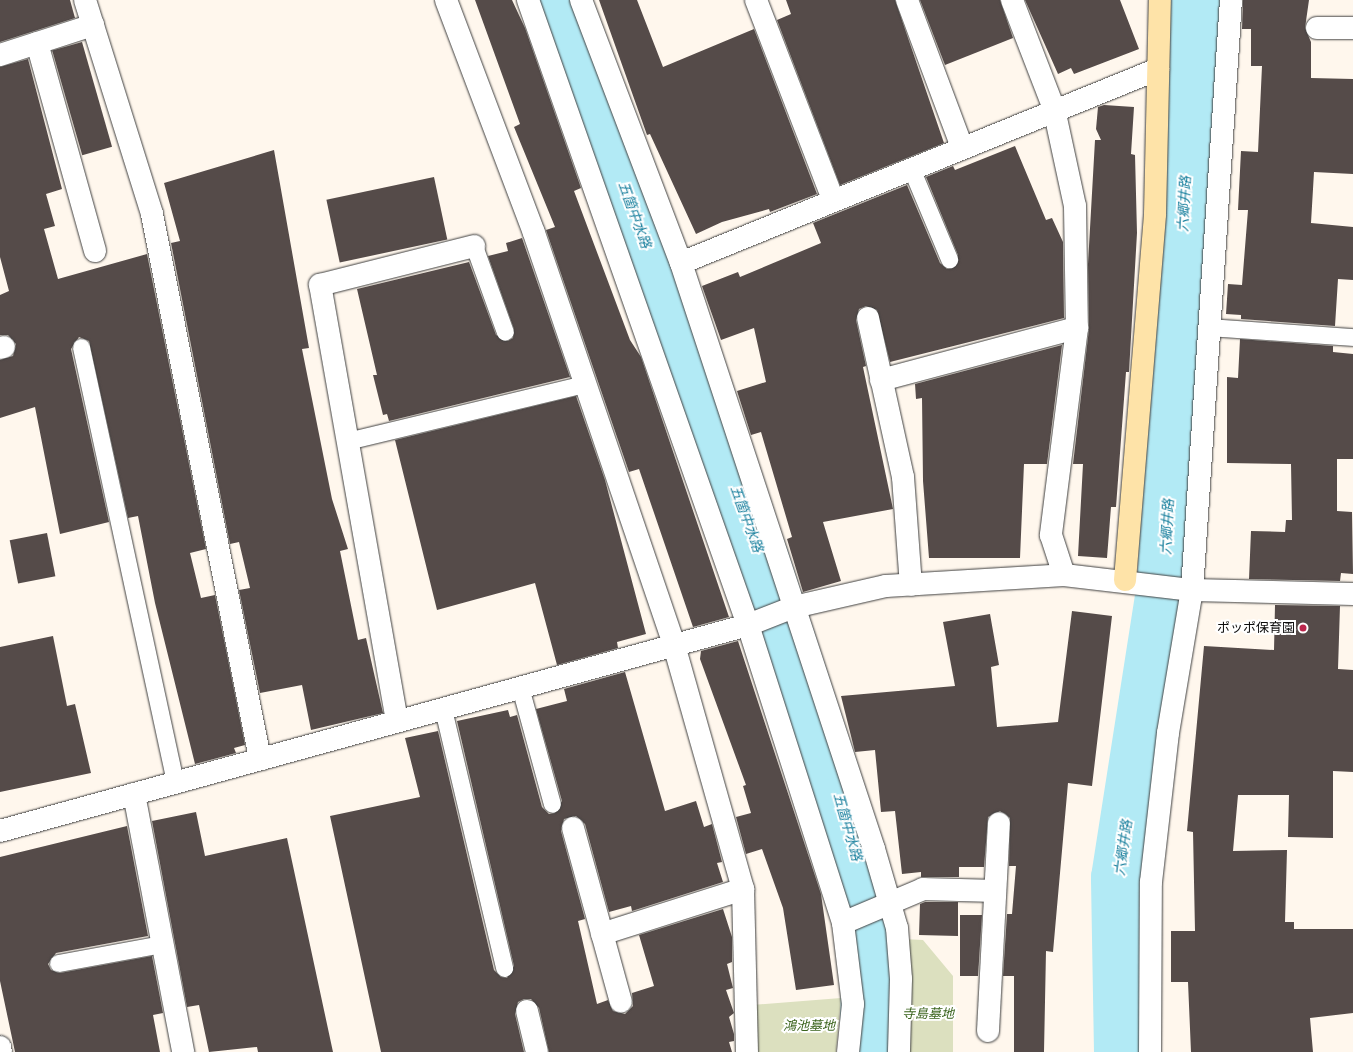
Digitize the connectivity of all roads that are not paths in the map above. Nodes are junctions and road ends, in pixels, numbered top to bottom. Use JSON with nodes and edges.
{"nodes":[{"id":1,"x":85,"y":0,"type":"edge"},
{"id":2,"x":446,"y":0,"type":"edge"},
{"id":3,"x":528,"y":0,"type":"edge"},
{"id":4,"x":581,"y":0,"type":"edge"},
{"id":5,"x":756,"y":0,"type":"edge"},
{"id":6,"x":907,"y":0,"type":"edge"},
{"id":7,"x":1012,"y":0,"type":"edge"},
{"id":8,"x":1160,"y":0,"type":"edge"},
{"id":9,"x":1231,"y":0,"type":"edge"},
{"id":10,"x":93,"y":25,"type":"junction"},
{"id":11,"x":1317,"y":28,"type":"dead end"},
{"id":12,"x":1353,"y":28,"type":"edge"},
{"id":13,"x":37,"y":43,"type":"junction"},
{"id":14,"x":0,"y":55,"type":"edge"},
{"id":15,"x":1158,"y":69,"type":"junction"},
{"id":16,"x":1054,"y":109,"type":"junction"},
{"id":17,"x":962,"y":147,"type":"junction"},
{"id":18,"x":911,"y":168,"type":"junction"},
{"id":19,"x":833,"y":200,"type":"junction"},
{"id":20,"x":474,"y":246,"type":"joint"},
{"id":21,"x":95,"y":251,"type":"dead end"},
{"id":22,"x":949,"y":259,"type":"dead end"},
{"id":23,"x":681,"y":263,"type":"junction"},
{"id":24,"x":868,"y":318,"type":"dead end"},
{"id":25,"x":1209,"y":327,"type":"junction"},
{"id":26,"x":1077,"y":328,"type":"junction"},
{"id":27,"x":505,"y":332,"type":"dead end"},
{"id":28,"x":1353,"y":337,"type":"edge"},
{"id":29,"x":81,"y":347,"type":"dead end"},
{"id":30,"x":881,"y":380,"type":"junction"},
{"id":31,"x":585,"y":384,"type":"junction"},
{"id":32,"x":347,"y":441,"type":"junction"},
{"id":33,"x":1064,"y":575,"type":"junction"},
{"id":34,"x":1125,"y":580,"type":"junction"},
{"id":35,"x":911,"y":585,"type":"junction"},
{"id":36,"x":1185,"y":588,"type":"junction"},
{"id":37,"x":1353,"y":594,"type":"edge"},
{"id":38,"x":794,"y":607,"type":"junction"},
{"id":39,"x":748,"y":625,"type":"junction"},
{"id":40,"x":674,"y":645,"type":"junction"},
{"id":41,"x":520,"y":688,"type":"junction"},
{"id":42,"x":443,"y":709,"type":"junction"},
{"id":43,"x":397,"y":721,"type":"junction"},
{"id":44,"x":260,"y":759,"type":"junction"},
{"id":45,"x":175,"y":782,"type":"junction"},
{"id":46,"x":134,"y":794,"type":"junction"},
{"id":47,"x":552,"y":804,"type":"dead end"},
{"id":48,"x":998,"y":823,"type":"dead end"},
{"id":49,"x":573,"y":828,"type":"dead end"},
{"id":50,"x":0,"y":830,"type":"edge"},
{"id":51,"x":743,"y":889,"type":"junction"},
{"id":52,"x":995,"y":891,"type":"junction"},
{"id":53,"x":889,"y":902,"type":"junction"},
{"id":54,"x":843,"y":923,"type":"junction"},
{"id":55,"x":602,"y":934,"type":"junction"},
{"id":56,"x":162,"y":944,"type":"junction"},
{"id":57,"x":58,"y":963,"type":"dead end"},
{"id":58,"x":504,"y":968,"type":"dead end"},
{"id":59,"x":621,"y":1002,"type":"dead end"},
{"id":60,"x":527,"y":1011,"type":"dead end"},
{"id":61,"x":988,"y":1031,"type":"dead end"},
{"id":62,"x":0,"y":1047,"type":"edge"},
{"id":63,"x":1,"y":1052,"type":"edge"},
{"id":64,"x":183,"y":1052,"type":"edge"},
{"id":65,"x":537,"y":1052,"type":"edge"},
{"id":66,"x":747,"y":1052,"type":"edge"},
{"id":67,"x":848,"y":1052,"type":"edge"},
{"id":68,"x":899,"y":1052,"type":"edge"},
{"id":69,"x":1150,"y":1052,"type":"edge"}],
"edges":[{"from":1,"to":10,"type":"street"},
{"from":2,"to":31,"type":"street"},
{"from":3,"to":39,"type":"street"},
{"from":4,"to":23,"type":"street"},
{"from":5,"to":19,"type":"street"},
{"from":6,"to":17,"type":"street"},
{"from":7,"to":16,"type":"street"},
{"from":8,"to":15,"type":"street"},
{"from":9,"to":25,"type":"street"},
{"from":10,"to":13,"type":"street"},
{"from":10,"to":44,"type":"street"},
{"from":11,"to":12,"type":"street"},
{"from":13,"to":14,"type":"street"},
{"from":13,"to":21,"type":"street"},
{"from":15,"to":16,"type":"street"},
{"from":15,"to":34,"type":"street"},
{"from":16,"to":17,"type":"street"},
{"from":16,"to":26,"type":"street"},
{"from":17,"to":18,"type":"street"},
{"from":18,"to":19,"type":"street"},
{"from":18,"to":22,"type":"lane"},
{"from":19,"to":23,"type":"street"},
{"from":20,"to":27,"type":"lane"},
{"from":20,"to":32,"type":"street"},
{"from":23,"to":38,"type":"street"},
{"from":24,"to":30,"type":"street"},
{"from":25,"to":28,"type":"lane"},
{"from":25,"to":36,"type":"street"},
{"from":26,"to":30,"type":"street"},
{"from":26,"to":33,"type":"street"},
{"from":29,"to":45,"type":"lane"},
{"from":30,"to":35,"type":"street"},
{"from":31,"to":32,"type":"lane"},
{"from":31,"to":40,"type":"street"},
{"from":32,"to":43,"type":"street"},
{"from":33,"to":34,"type":"street"},
{"from":33,"to":35,"type":"street"},
{"from":34,"to":36,"type":"street"},
{"from":35,"to":38,"type":"street"},
{"from":36,"to":37,"type":"street"},
{"from":36,"to":69,"type":"street"},
{"from":38,"to":39,"type":"street"},
{"from":38,"to":53,"type":"street"},
{"from":39,"to":40,"type":"street"},
{"from":39,"to":54,"type":"street"},
{"from":40,"to":41,"type":"street"},
{"from":40,"to":51,"type":"street"},
{"from":41,"to":42,"type":"street"},
{"from":41,"to":47,"type":"lane"},
{"from":42,"to":43,"type":"street"},
{"from":42,"to":58,"type":"lane"},
{"from":43,"to":44,"type":"street"},
{"from":44,"to":45,"type":"street"},
{"from":45,"to":46,"type":"street"},
{"from":46,"to":50,"type":"street"},
{"from":46,"to":56,"type":"street"},
{"from":48,"to":52,"type":"street"},
{"from":49,"to":55,"type":"street"},
{"from":51,"to":55,"type":"street"},
{"from":51,"to":66,"type":"street"},
{"from":52,"to":53,"type":"street"},
{"from":52,"to":61,"type":"street"},
{"from":53,"to":54,"type":"street"},
{"from":53,"to":68,"type":"street"},
{"from":54,"to":67,"type":"street"},
{"from":55,"to":59,"type":"street"},
{"from":56,"to":57,"type":"lane"},
{"from":56,"to":64,"type":"street"},
{"from":60,"to":65,"type":"street"},
{"from":62,"to":63,"type":"street"}]}
